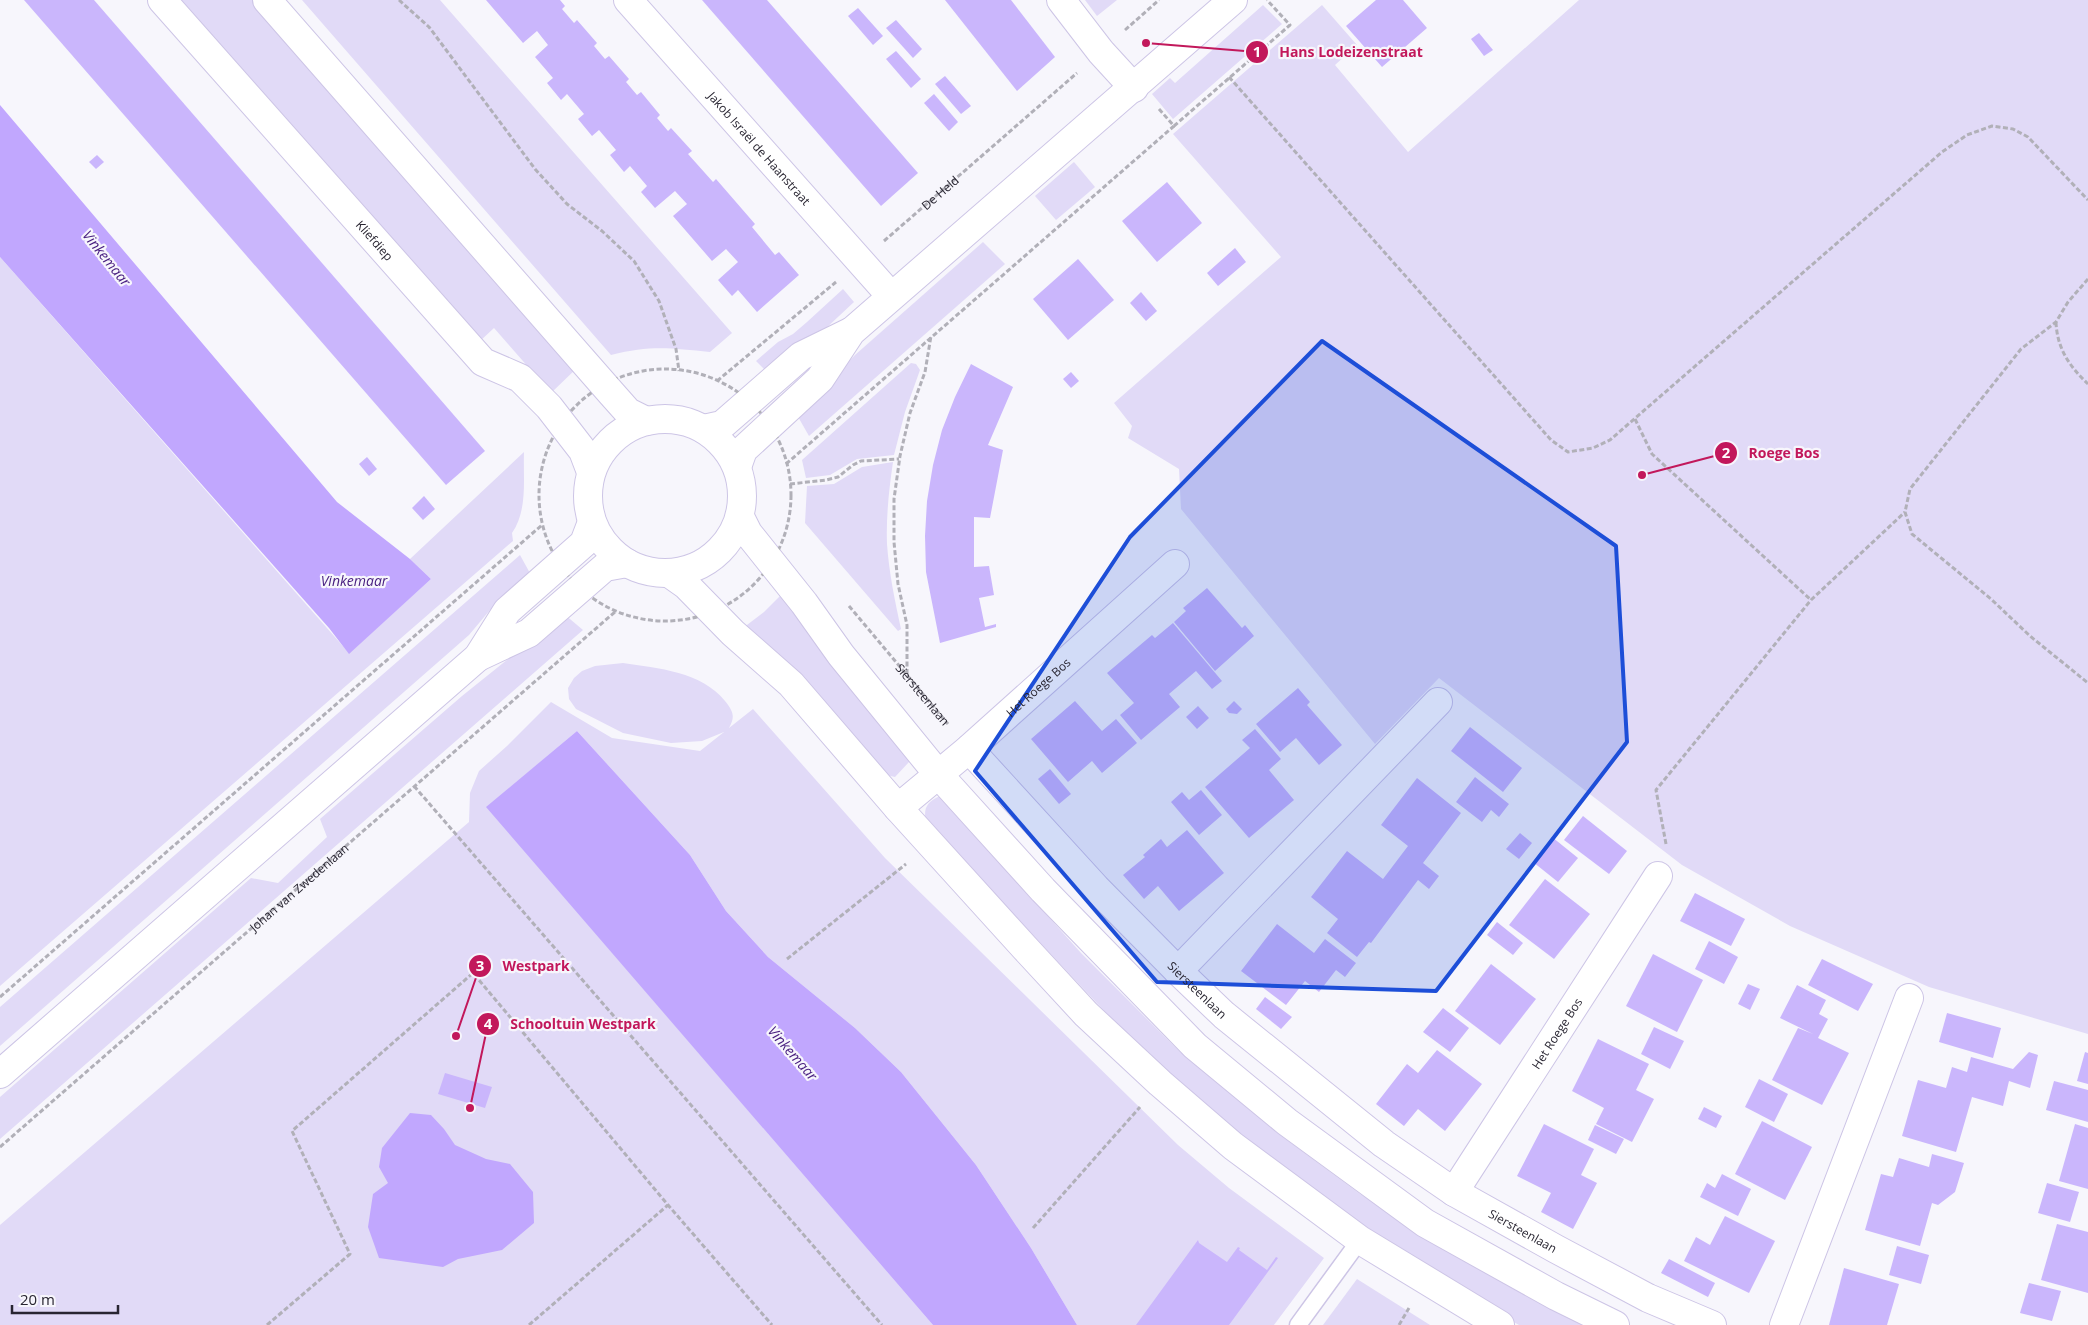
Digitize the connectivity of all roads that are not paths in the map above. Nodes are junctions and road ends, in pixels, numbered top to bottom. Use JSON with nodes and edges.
{"nodes":[{"id":1,"x":162,"y":0,"type":"edge"},
{"id":2,"x":267,"y":0,"type":"edge"},
{"id":3,"x":628,"y":0,"type":"edge"},
{"id":4,"x":1061,"y":0,"type":"edge"},
{"id":5,"x":1233,"y":0,"type":"edge"},
{"id":6,"x":1136,"y":86,"type":"junction"},
{"id":7,"x":891,"y":296,"type":"junction"},
{"id":8,"x":851,"y":332,"type":"junction"},
{"id":9,"x":646,"y":421,"type":"junction"},
{"id":10,"x":704,"y":429,"type":"junction"},
{"id":11,"x":737,"y":467,"type":"junction"},
{"id":12,"x":591,"y":472,"type":"junction"},
{"id":13,"x":740,"y":517,"type":"junction"},
{"id":14,"x":592,"y":522,"type":"junction"},
{"id":15,"x":627,"y":563,"type":"junction"},
{"id":16,"x":1175,"y":564,"type":"dead end"},
{"id":17,"x":668,"y":573,"type":"junction"},
{"id":18,"x":478,"y":657,"type":"junction"},
{"id":19,"x":1438,"y":702,"type":"dead end"},
{"id":20,"x":969,"y":749,"type":"junction"},
{"id":21,"x":938,"y":774,"type":"junction"},
{"id":22,"x":898,"y":808,"type":"junction"},
{"id":23,"x":1658,"y":876,"type":"road end"},
{"id":24,"x":1178,"y":971,"type":"junction"},
{"id":25,"x":1909,"y":998,"type":"dead end"},
{"id":26,"x":0,"y":1074,"type":"edge"},
{"id":27,"x":1454,"y":1192,"type":"junction"},
{"id":28,"x":1360,"y":1240,"type":"junction"},
{"id":29,"x":1298,"y":1325,"type":"edge"},
{"id":30,"x":1500,"y":1325,"type":"edge"},
{"id":31,"x":1615,"y":1325,"type":"edge"},
{"id":32,"x":1712,"y":1325,"type":"edge"},
{"id":33,"x":1784,"y":1325,"type":"edge"}],
"edges":[{"from":1,"to":12,"type":"main road","name":"Kliefdiep"},
{"from":2,"to":9,"type":"main road"},
{"from":3,"to":7,"type":"main road","name":"Jakob Israël de Haanstraat"},
{"from":4,"to":6,"type":"main road"},
{"from":5,"to":6,"type":"main road"},
{"from":6,"to":7,"type":"main road"},
{"from":7,"to":8,"type":"main road"},
{"from":8,"to":10,"type":"main road"},
{"from":8,"to":11,"type":"main road"},
{"from":9,"to":10,"type":"main road"},
{"from":9,"to":12,"type":"main road"},
{"from":10,"to":11,"type":"main road"},
{"from":11,"to":13,"type":"main road"},
{"from":12,"to":14,"type":"main road"},
{"from":13,"to":17,"type":"main road"},
{"from":13,"to":21,"type":"main road"},
{"from":14,"to":15,"type":"main road"},
{"from":14,"to":18,"type":"main road"},
{"from":15,"to":17,"type":"main road"},
{"from":15,"to":18,"type":"main road"},
{"from":16,"to":20,"type":"main road","name":"Het Roege Bos"},
{"from":17,"to":22,"type":"main road"},
{"from":18,"to":26,"type":"main road"},
{"from":19,"to":24,"type":"main road"},
{"from":20,"to":21,"type":"main road","name":"Het Roege Bos"},
{"from":20,"to":24,"type":"main road","name":"Siersteenlaan"},
{"from":21,"to":22,"type":"main road","name":"Het Roege Bos"},
{"from":21,"to":31,"type":"main road"},
{"from":22,"to":28,"type":"main road"},
{"from":23,"to":27,"type":"main road","name":"Het Roege Bos"},
{"from":24,"to":27,"type":"main road","name":"Siersteenlaan"},
{"from":25,"to":33,"type":"main road"},
{"from":27,"to":32,"type":"main road","name":"Siersteenlaan"},
{"from":28,"to":29,"type":"lane"},
{"from":28,"to":30,"type":"main road"}]}
